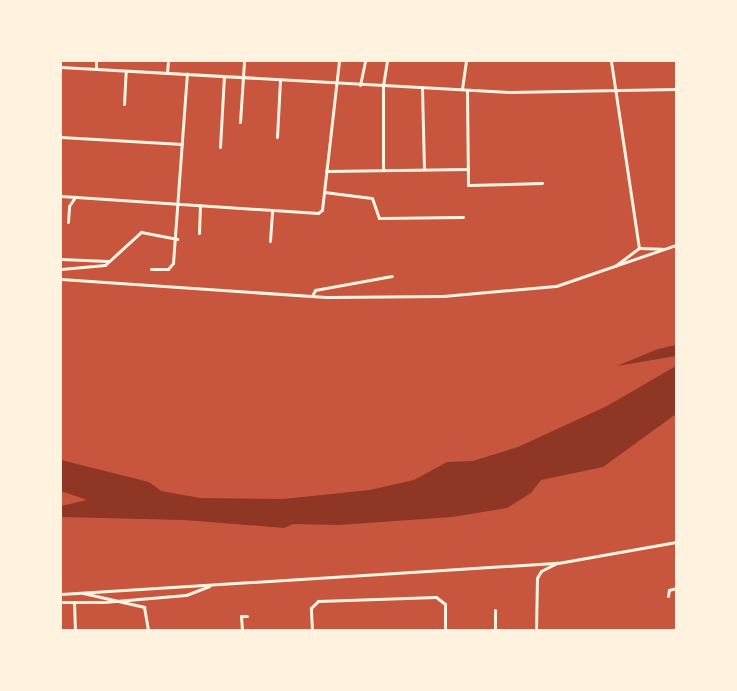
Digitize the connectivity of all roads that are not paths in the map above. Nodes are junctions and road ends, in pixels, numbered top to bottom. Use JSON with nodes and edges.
{"nodes":[{"id":1,"x":96,"y":61,"type":"edge"},
{"id":2,"x":168,"y":61,"type":"edge"},
{"id":3,"x":244,"y":61,"type":"edge"},
{"id":4,"x":339,"y":61,"type":"edge"},
{"id":5,"x":365,"y":61,"type":"edge"},
{"id":6,"x":386,"y":61,"type":"edge"},
{"id":7,"x":466,"y":61,"type":"edge"},
{"id":8,"x":611,"y":61,"type":"edge"},
{"id":9,"x":61,"y":67,"type":"edge"},
{"id":10,"x":96,"y":69,"type":"junction"},
{"id":11,"x":126,"y":71,"type":"junction"},
{"id":12,"x":167,"y":73,"type":"junction"},
{"id":13,"x":187,"y":74,"type":"junction"},
{"id":14,"x":224,"y":76,"type":"junction"},
{"id":15,"x":243,"y":78,"type":"junction"},
{"id":16,"x":280,"y":80,"type":"junction"},
{"id":17,"x":336,"y":83,"type":"junction"},
{"id":18,"x":360,"y":84,"type":"junction"},
{"id":19,"x":383,"y":86,"type":"junction"},
{"id":20,"x":422,"y":88,"type":"junction"},
{"id":21,"x":462,"y":89,"type":"junction"},
{"id":22,"x":676,"y":89,"type":"edge"},
{"id":23,"x":467,"y":90,"type":"junction"},
{"id":24,"x":616,"y":90,"type":"junction"},
{"id":25,"x":124,"y":104,"type":"dead end"},
{"id":26,"x":240,"y":122,"type":"dead end"},
{"id":27,"x":61,"y":137,"type":"edge"},
{"id":28,"x":277,"y":137,"type":"dead end"},
{"id":29,"x":182,"y":144,"type":"junction"},
{"id":30,"x":220,"y":147,"type":"dead end"},
{"id":31,"x":424,"y":169,"type":"junction"},
{"id":32,"x":468,"y":169,"type":"junction"},
{"id":33,"x":383,"y":170,"type":"junction"},
{"id":34,"x":326,"y":171,"type":"junction"},
{"id":35,"x":542,"y":184,"type":"dead end"},
{"id":36,"x":324,"y":192,"type":"junction"},
{"id":37,"x":61,"y":196,"type":"edge"},
{"id":38,"x":75,"y":196,"type":"junction"},
{"id":39,"x":179,"y":204,"type":"junction"},
{"id":40,"x":200,"y":205,"type":"junction"},
{"id":41,"x":272,"y":210,"type":"junction"},
{"id":42,"x":463,"y":217,"type":"dead end"},
{"id":43,"x":68,"y":222,"type":"dead end"},
{"id":44,"x":199,"y":233,"type":"dead end"},
{"id":45,"x":177,"y":239,"type":"junction"},
{"id":46,"x":270,"y":241,"type":"dead end"},
{"id":47,"x":676,"y":245,"type":"edge"},
{"id":48,"x":638,"y":248,"type":"junction"},
{"id":49,"x":664,"y":249,"type":"junction"},
{"id":50,"x":61,"y":259,"type":"edge"},
{"id":51,"x":108,"y":261,"type":"junction"},
{"id":52,"x":615,"y":267,"type":"junction"},
{"id":53,"x":61,"y":269,"type":"edge"},
{"id":54,"x":151,"y":269,"type":"dead end"},
{"id":55,"x":392,"y":276,"type":"dead end"},
{"id":56,"x":61,"y":279,"type":"edge"},
{"id":57,"x":312,"y":296,"type":"junction"},
{"id":58,"x":676,"y":542,"type":"edge"},
{"id":59,"x":558,"y":563,"type":"junction"},
{"id":60,"x":210,"y":585,"type":"junction"},
{"id":61,"x":676,"y":588,"type":"edge"},
{"id":62,"x":83,"y":593,"type":"junction"},
{"id":63,"x":61,"y":594,"type":"edge"},
{"id":64,"x":668,"y":596,"type":"dead end"},
{"id":65,"x":111,"y":601,"type":"junction"},
{"id":66,"x":61,"y":602,"type":"edge"},
{"id":67,"x":74,"y":602,"type":"junction"},
{"id":68,"x":495,"y":610,"type":"dead end"},
{"id":69,"x":247,"y":616,"type":"dead end"},
{"id":70,"x":75,"y":630,"type":"edge"},
{"id":71,"x":148,"y":630,"type":"edge"},
{"id":72,"x":242,"y":630,"type":"edge"},
{"id":73,"x":312,"y":630,"type":"edge"},
{"id":74,"x":445,"y":630,"type":"edge"},
{"id":75,"x":495,"y":630,"type":"edge"},
{"id":76,"x":536,"y":630,"type":"edge"},
{"id":77,"x":664,"y":630,"type":"edge"},
{"id":78,"x":676,"y":630,"type":"edge"}],
"edges":[{"from":1,"to":10,"type":"street"},
{"from":2,"to":12,"type":"street"},
{"from":3,"to":15,"type":"street"},
{"from":4,"to":17,"type":"street"},
{"from":5,"to":18,"type":"street"},
{"from":6,"to":19,"type":"street"},
{"from":7,"to":21,"type":"street"},
{"from":8,"to":24,"type":"street"},
{"from":9,"to":10,"type":"street"},
{"from":10,"to":11,"type":"street"},
{"from":11,"to":12,"type":"street"},
{"from":11,"to":25,"type":"street"},
{"from":12,"to":13,"type":"street"},
{"from":13,"to":14,"type":"street"},
{"from":13,"to":29,"type":"street"},
{"from":14,"to":15,"type":"street"},
{"from":14,"to":30,"type":"street"},
{"from":15,"to":16,"type":"street"},
{"from":15,"to":26,"type":"street"},
{"from":16,"to":17,"type":"street"},
{"from":16,"to":28,"type":"street"},
{"from":17,"to":18,"type":"street"},
{"from":17,"to":34,"type":"street"},
{"from":18,"to":19,"type":"street"},
{"from":19,"to":20,"type":"street"},
{"from":19,"to":33,"type":"street"},
{"from":20,"to":21,"type":"street"},
{"from":20,"to":31,"type":"street"},
{"from":21,"to":23,"type":"street"},
{"from":22,"to":24,"type":"street"},
{"from":23,"to":24,"type":"street"},
{"from":23,"to":32,"type":"street"},
{"from":24,"to":48,"type":"street"},
{"from":27,"to":29,"type":"street"},
{"from":29,"to":39,"type":"street"},
{"from":31,"to":32,"type":"street"},
{"from":31,"to":33,"type":"street"},
{"from":32,"to":35,"type":"street"},
{"from":33,"to":34,"type":"street"},
{"from":34,"to":36,"type":"street"},
{"from":36,"to":41,"type":"street"},
{"from":36,"to":42,"type":"street"},
{"from":37,"to":38,"type":"street"},
{"from":38,"to":39,"type":"street"},
{"from":38,"to":43,"type":"street"},
{"from":39,"to":40,"type":"street"},
{"from":39,"to":45,"type":"street"},
{"from":40,"to":41,"type":"street"},
{"from":40,"to":44,"type":"street"},
{"from":41,"to":46,"type":"street"},
{"from":45,"to":51,"type":"street"},
{"from":45,"to":54,"type":"street"},
{"from":47,"to":49,"type":"street"},
{"from":48,"to":49,"type":"street"},
{"from":48,"to":52,"type":"street"},
{"from":49,"to":52,"type":"street"},
{"from":50,"to":51,"type":"street"},
{"from":51,"to":53,"type":"street"},
{"from":52,"to":57,"type":"street"},
{"from":55,"to":57,"type":"street"},
{"from":56,"to":57,"type":"street"},
{"from":58,"to":59,"type":"street"},
{"from":59,"to":60,"type":"street"},
{"from":59,"to":76,"type":"street"},
{"from":60,"to":62,"type":"street"},
{"from":60,"to":65,"type":"street"},
{"from":61,"to":64,"type":"street"},
{"from":62,"to":63,"type":"street"},
{"from":62,"to":65,"type":"street"},
{"from":65,"to":67,"type":"street"},
{"from":65,"to":71,"type":"street"},
{"from":66,"to":67,"type":"street"},
{"from":67,"to":70,"type":"street"},
{"from":68,"to":75,"type":"street"},
{"from":69,"to":72,"type":"street"},
{"from":73,"to":74,"type":"street"},
{"from":77,"to":78,"type":"street"}]}
